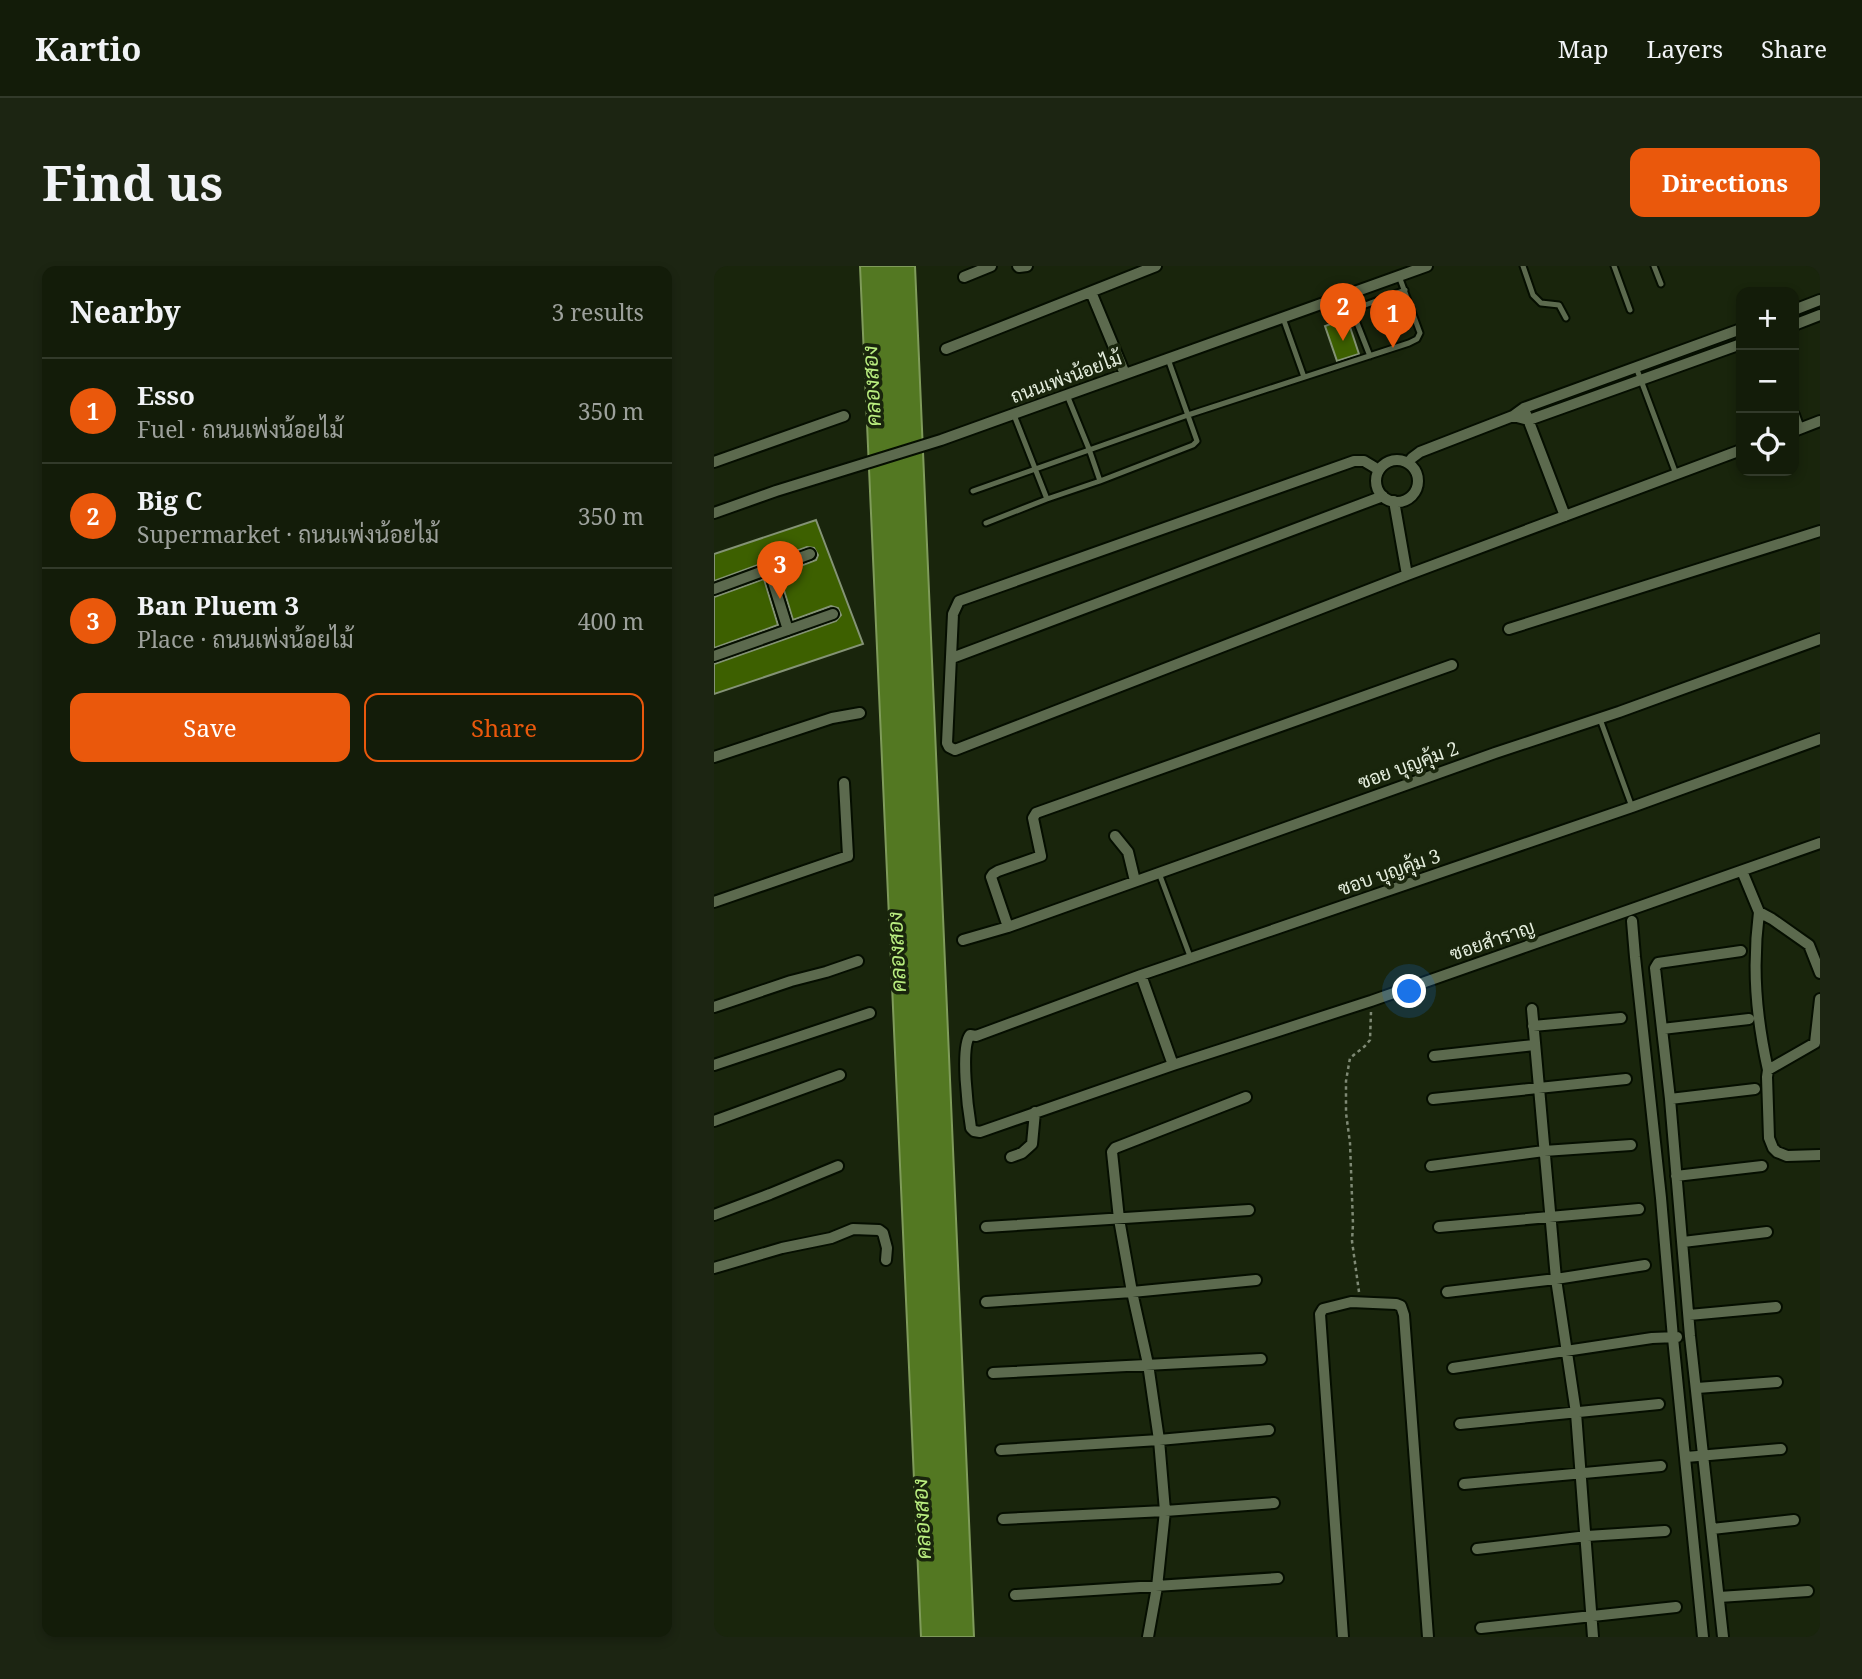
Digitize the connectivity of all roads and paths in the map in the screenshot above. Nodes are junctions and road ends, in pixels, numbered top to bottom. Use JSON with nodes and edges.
{"nodes":[{"id":1,"x":991,"y":266,"type":"edge"},
{"id":2,"x":1018,"y":266,"type":"edge"},
{"id":3,"x":1027,"y":266,"type":"edge"},
{"id":4,"x":1156,"y":266,"type":"edge"},
{"id":5,"x":1427,"y":266,"type":"edge"},
{"id":6,"x":1523,"y":266,"type":"edge"},
{"id":7,"x":1614,"y":266,"type":"edge"},
{"id":8,"x":1654,"y":266,"type":"edge"},
{"id":9,"x":1402,"y":272,"type":"edge"},
{"id":10,"x":964,"y":277,"type":"dead end"},
{"id":11,"x":1661,"y":284,"type":"dead end"},
{"id":12,"x":1405,"y":290,"type":"junction"},
{"id":13,"x":1091,"y":292,"type":"junction"},
{"id":14,"x":1346,"y":295,"type":"junction"},
{"id":15,"x":1820,"y":300,"type":"edge"},
{"id":16,"x":1799,"y":308,"type":"edge"},
{"id":17,"x":1352,"y":310,"type":"junction"},
{"id":18,"x":1630,"y":310,"type":"dead end"},
{"id":19,"x":1820,"y":316,"type":"edge"},
{"id":20,"x":1283,"y":318,"type":"junction"},
{"id":21,"x":1566,"y":318,"type":"dead end"},
{"id":22,"x":1799,"y":323,"type":"edge"},
{"id":23,"x":1736,"y":331,"type":"edge"},
{"id":24,"x":1736,"y":346,"type":"edge"},
{"id":25,"x":946,"y":349,"type":"dead end"},
{"id":26,"x":1370,"y":356,"type":"junction"},
{"id":27,"x":1168,"y":359,"type":"junction"},
{"id":28,"x":1636,"y":367,"type":"junction"},
{"id":29,"x":1125,"y":374,"type":"junction"},
{"id":30,"x":1304,"y":377,"type":"junction"},
{"id":31,"x":1641,"y":380,"type":"junction"},
{"id":32,"x":1067,"y":395,"type":"junction"},
{"id":33,"x":1524,"y":408,"type":"junction"},
{"id":34,"x":1014,"y":415,"type":"junction"},
{"id":35,"x":1188,"y":415,"type":"junction"},
{"id":36,"x":844,"y":416,"type":"dead end"},
{"id":37,"x":1513,"y":416,"type":"junction"},
{"id":38,"x":1529,"y":420,"type":"junction"},
{"id":39,"x":1820,"y":421,"type":"edge"},
{"id":40,"x":1799,"y":429,"type":"edge"},
{"id":41,"x":1089,"y":449,"type":"junction"},
{"id":42,"x":1736,"y":452,"type":"edge"},
{"id":43,"x":714,"y":462,"type":"edge"},
{"id":44,"x":1408,"y":463,"type":"junction"},
{"id":45,"x":1036,"y":470,"type":"junction"},
{"id":46,"x":1379,"y":470,"type":"junction"},
{"id":47,"x":1676,"y":474,"type":"junction"},
{"id":48,"x":1100,"y":481,"type":"junction"},
{"id":49,"x":973,"y":491,"type":"dead end"},
{"id":50,"x":1047,"y":499,"type":"junction"},
{"id":51,"x":1388,"y":499,"type":"junction"},
{"id":52,"x":714,"y":513,"type":"edge"},
{"id":53,"x":1565,"y":516,"type":"junction"},
{"id":54,"x":986,"y":523,"type":"dead end"},
{"id":55,"x":1820,"y":531,"type":"edge"},
{"id":56,"x":810,"y":554,"type":"dead end"},
{"id":57,"x":769,"y":569,"type":"junction"},
{"id":58,"x":1407,"y":575,"type":"junction"},
{"id":59,"x":714,"y":589,"type":"edge"},
{"id":60,"x":833,"y":614,"type":"dead end"},
{"id":61,"x":1509,"y":629,"type":"dead end"},
{"id":62,"x":788,"y":630,"type":"junction"},
{"id":63,"x":1820,"y":639,"type":"edge"},
{"id":64,"x":714,"y":656,"type":"edge"},
{"id":65,"x":952,"y":659,"type":"junction"},
{"id":66,"x":1452,"y":665,"type":"dead end"},
{"id":67,"x":860,"y":713,"type":"dead end"},
{"id":68,"x":1600,"y":719,"type":"junction"},
{"id":69,"x":1820,"y":739,"type":"edge"},
{"id":70,"x":714,"y":757,"type":"edge"},
{"id":71,"x":844,"y":783,"type":"dead end"},
{"id":72,"x":1632,"y":807,"type":"junction"},
{"id":73,"x":1115,"y":836,"type":"dead end"},
{"id":74,"x":1820,"y":843,"type":"edge"},
{"id":75,"x":1742,"y":871,"type":"junction"},
{"id":76,"x":1159,"y":873,"type":"junction"},
{"id":77,"x":1135,"y":881,"type":"junction"},
{"id":78,"x":714,"y":902,"type":"edge"},
{"id":79,"x":1759,"y":912,"type":"junction"},
{"id":80,"x":1632,"y":922,"type":"dead end"},
{"id":81,"x":1008,"y":927,"type":"junction"},
{"id":82,"x":963,"y":940,"type":"dead end"},
{"id":83,"x":1741,"y":951,"type":"dead end"},
{"id":84,"x":1191,"y":959,"type":"junction"},
{"id":85,"x":858,"y":961,"type":"dead end"},
{"id":86,"x":1820,"y":972,"type":"edge"},
{"id":87,"x":1141,"y":975,"type":"junction"},
{"id":88,"x":1820,"y":999,"type":"edge"},
{"id":89,"x":1371,"y":1001,"type":"junction"},
{"id":90,"x":714,"y":1007,"type":"edge"},
{"id":91,"x":1532,"y":1009,"type":"dead end"},
{"id":92,"x":870,"y":1013,"type":"dead end"},
{"id":93,"x":1621,"y":1018,"type":"dead end"},
{"id":94,"x":1749,"y":1019,"type":"dead end"},
{"id":95,"x":1533,"y":1026,"type":"junction"},
{"id":96,"x":1662,"y":1029,"type":"junction"},
{"id":97,"x":970,"y":1035,"type":"joint"},
{"id":98,"x":1534,"y":1045,"type":"junction"},
{"id":99,"x":1434,"y":1056,"type":"dead end"},
{"id":100,"x":714,"y":1065,"type":"edge"},
{"id":101,"x":1173,"y":1065,"type":"junction"},
{"id":102,"x":1768,"y":1070,"type":"junction"},
{"id":103,"x":841,"y":1075,"type":"dead end"},
{"id":104,"x":1626,"y":1079,"type":"dead end"},
{"id":105,"x":1538,"y":1088,"type":"junction"},
{"id":106,"x":1755,"y":1089,"type":"dead end"},
{"id":107,"x":1246,"y":1097,"type":"dead end"},
{"id":108,"x":1433,"y":1099,"type":"dead end"},
{"id":109,"x":1670,"y":1099,"type":"junction"},
{"id":110,"x":1035,"y":1112,"type":"junction"},
{"id":111,"x":714,"y":1121,"type":"edge"},
{"id":112,"x":1631,"y":1145,"type":"dead end"},
{"id":113,"x":1544,"y":1151,"type":"junction"},
{"id":114,"x":1820,"y":1155,"type":"edge"},
{"id":115,"x":1011,"y":1157,"type":"dead end"},
{"id":116,"x":838,"y":1166,"type":"dead end"},
{"id":117,"x":1431,"y":1166,"type":"dead end"},
{"id":118,"x":1762,"y":1166,"type":"dead end"},
{"id":119,"x":1676,"y":1176,"type":"junction"},
{"id":120,"x":1639,"y":1209,"type":"dead end"},
{"id":121,"x":1249,"y":1210,"type":"dead end"},
{"id":122,"x":714,"y":1215,"type":"edge"},
{"id":123,"x":1550,"y":1216,"type":"junction"},
{"id":124,"x":1119,"y":1219,"type":"junction"},
{"id":125,"x":986,"y":1227,"type":"dead end"},
{"id":126,"x":1439,"y":1227,"type":"dead end"},
{"id":127,"x":1767,"y":1232,"type":"dead end"},
{"id":128,"x":1683,"y":1242,"type":"junction"},
{"id":129,"x":886,"y":1260,"type":"dead end"},
{"id":130,"x":1645,"y":1265,"type":"dead end"},
{"id":131,"x":714,"y":1268,"type":"edge"},
{"id":132,"x":1556,"y":1279,"type":"junction"},
{"id":133,"x":1256,"y":1280,"type":"dead end"},
{"id":134,"x":1132,"y":1292,"type":"junction"},
{"id":135,"x":1447,"y":1292,"type":"dead end"},
{"id":136,"x":986,"y":1302,"type":"dead end"},
{"id":137,"x":1361,"y":1303,"type":"junction"},
{"id":138,"x":1776,"y":1307,"type":"dead end"},
{"id":139,"x":1689,"y":1315,"type":"junction"},
{"id":140,"x":1690,"y":1336,"type":"junction"},
{"id":141,"x":1673,"y":1338,"type":"junction"},
{"id":142,"x":1567,"y":1351,"type":"junction"},
{"id":143,"x":1261,"y":1359,"type":"dead end"},
{"id":144,"x":1148,"y":1364,"type":"junction"},
{"id":145,"x":1453,"y":1368,"type":"dead end"},
{"id":146,"x":993,"y":1373,"type":"dead end"},
{"id":147,"x":1777,"y":1382,"type":"dead end"},
{"id":148,"x":1697,"y":1388,"type":"junction"},
{"id":149,"x":1659,"y":1404,"type":"dead end"},
{"id":150,"x":1576,"y":1413,"type":"junction"},
{"id":151,"x":1460,"y":1424,"type":"dead end"},
{"id":152,"x":1269,"y":1430,"type":"dead end"},
{"id":153,"x":1159,"y":1440,"type":"junction"},
{"id":154,"x":1781,"y":1449,"type":"dead end"},
{"id":155,"x":1001,"y":1450,"type":"dead end"},
{"id":156,"x":1703,"y":1456,"type":"junction"},
{"id":157,"x":1686,"y":1457,"type":"junction"},
{"id":158,"x":1661,"y":1466,"type":"dead end"},
{"id":159,"x":1581,"y":1474,"type":"junction"},
{"id":160,"x":1464,"y":1484,"type":"dead end"},
{"id":161,"x":1274,"y":1503,"type":"dead end"},
{"id":162,"x":1165,"y":1511,"type":"junction"},
{"id":163,"x":1003,"y":1519,"type":"dead end"},
{"id":164,"x":1794,"y":1520,"type":"dead end"},
{"id":165,"x":1712,"y":1529,"type":"junction"},
{"id":166,"x":1665,"y":1531,"type":"dead end"},
{"id":167,"x":1587,"y":1536,"type":"junction"},
{"id":168,"x":1477,"y":1549,"type":"dead end"},
{"id":169,"x":1278,"y":1578,"type":"dead end"},
{"id":170,"x":1157,"y":1587,"type":"junction"},
{"id":171,"x":1808,"y":1591,"type":"dead end"},
{"id":172,"x":1015,"y":1595,"type":"dead end"},
{"id":173,"x":1719,"y":1597,"type":"junction"},
{"id":174,"x":1676,"y":1607,"type":"dead end"},
{"id":175,"x":1592,"y":1617,"type":"junction"},
{"id":176,"x":1481,"y":1629,"type":"dead end"},
{"id":177,"x":1148,"y":1637,"type":"edge"},
{"id":178,"x":1342,"y":1637,"type":"edge"},
{"id":179,"x":1428,"y":1637,"type":"edge"},
{"id":180,"x":1593,"y":1637,"type":"edge"},
{"id":181,"x":1703,"y":1637,"type":"edge"},
{"id":182,"x":1723,"y":1637,"type":"edge"}],
"edges":[{"from":1,"to":10,"type":"street"},
{"from":2,"to":3,"type":"street"},
{"from":4,"to":13,"type":"street"},
{"from":5,"to":9,"type":"street","name":"ถนนเพ่งน้อยไม้"},
{"from":6,"to":21,"type":"lane"},
{"from":7,"to":18,"type":"lane"},
{"from":8,"to":11,"type":"lane"},
{"from":9,"to":12,"type":"lane"},
{"from":9,"to":14,"type":"street","name":"ถนนเพ่งน้อยไม้"},
{"from":12,"to":17,"type":"lane"},
{"from":12,"to":26,"type":"lane"},
{"from":13,"to":25,"type":"street"},
{"from":13,"to":29,"type":"street"},
{"from":14,"to":17,"type":"lane"},
{"from":14,"to":20,"type":"street","name":"ถนนเพ่งน้อยไม้"},
{"from":15,"to":16,"type":"street"},
{"from":17,"to":26,"type":"lane"},
{"from":19,"to":22,"type":"street"},
{"from":20,"to":27,"type":"street","name":"ถนนเพ่งน้อยไม้"},
{"from":20,"to":30,"type":"lane"},
{"from":23,"to":28,"type":"street"},
{"from":24,"to":31,"type":"street"},
{"from":26,"to":30,"type":"lane"},
{"from":27,"to":29,"type":"street","name":"ถนนเพ่งน้อยไม้"},
{"from":27,"to":35,"type":"lane"},
{"from":28,"to":31,"type":"lane"},
{"from":28,"to":33,"type":"street"},
{"from":29,"to":32,"type":"street","name":"ถนนเพ่งน้อยไม้"},
{"from":30,"to":35,"type":"lane"},
{"from":31,"to":38,"type":"street"},
{"from":31,"to":47,"type":"lane"},
{"from":32,"to":34,"type":"street","name":"ถนนเพ่งน้อยไม้"},
{"from":32,"to":41,"type":"lane"},
{"from":33,"to":37,"type":"street"},
{"from":33,"to":38,"type":"street"},
{"from":34,"to":45,"type":"lane"},
{"from":34,"to":52,"type":"street","name":"ถนนเพ่งน้อยไม้"},
{"from":35,"to":41,"type":"lane"},
{"from":35,"to":48,"type":"lane"},
{"from":36,"to":43,"type":"street"},
{"from":37,"to":38,"type":"street"},
{"from":37,"to":44,"type":"street"},
{"from":38,"to":53,"type":"street"},
{"from":39,"to":40,"type":"street"},
{"from":41,"to":45,"type":"lane"},
{"from":41,"to":48,"type":"lane"},
{"from":42,"to":47,"type":"street"},
{"from":44,"to":46,"type":"street"},
{"from":44,"to":51,"type":"street"},
{"from":45,"to":49,"type":"lane"},
{"from":45,"to":50,"type":"lane"},
{"from":46,"to":51,"type":"street"},
{"from":46,"to":65,"type":"street"},
{"from":47,"to":53,"type":"street"},
{"from":48,"to":50,"type":"lane"},
{"from":50,"to":54,"type":"lane"},
{"from":51,"to":58,"type":"street"},
{"from":51,"to":65,"type":"street"},
{"from":53,"to":58,"type":"street"},
{"from":55,"to":61,"type":"street"},
{"from":56,"to":57,"type":"street"},
{"from":57,"to":59,"type":"street"},
{"from":57,"to":62,"type":"street"},
{"from":58,"to":65,"type":"street"},
{"from":60,"to":62,"type":"street"},
{"from":62,"to":64,"type":"street"},
{"from":63,"to":68,"type":"street","name":"ซอย บุญคุ้ม 2"},
{"from":66,"to":81,"type":"street"},
{"from":67,"to":70,"type":"street"},
{"from":68,"to":72,"type":"lane"},
{"from":68,"to":76,"type":"street","name":"ซอย บุญคุ้ม 2"},
{"from":69,"to":72,"type":"street","name":"ซอบ บุญคุ้ม 3"},
{"from":71,"to":78,"type":"street"},
{"from":72,"to":84,"type":"street","name":"ซอบ บุญคุ้ม 3"},
{"from":73,"to":77,"type":"street"},
{"from":74,"to":75,"type":"street","name":"ซอยสำราญ"},
{"from":75,"to":79,"type":"street"},
{"from":75,"to":89,"type":"street","name":"ซอยสำราญ"},
{"from":76,"to":77,"type":"street","name":"ซอย บุญคุ้ม 2"},
{"from":76,"to":84,"type":"lane"},
{"from":77,"to":81,"type":"street","name":"ซอย บุญคุ้ม 2"},
{"from":79,"to":86,"type":"street"},
{"from":79,"to":102,"type":"street"},
{"from":80,"to":141,"type":"street"},
{"from":81,"to":82,"type":"street","name":"ซอย บุญคุ้ม 2"},
{"from":83,"to":96,"type":"street"},
{"from":84,"to":87,"type":"street","name":"ซอบ บุญคุ้ม 3"},
{"from":85,"to":90,"type":"street"},
{"from":87,"to":97,"type":"street","name":"ซอบ บุญคุ้ม 3"},
{"from":87,"to":101,"type":"street"},
{"from":88,"to":102,"type":"street"},
{"from":89,"to":101,"type":"street","name":"ซอยสำราญ"},
{"from":89,"to":137,"type":"path"},
{"from":91,"to":95,"type":"street"},
{"from":92,"to":100,"type":"street"},
{"from":93,"to":95,"type":"street"},
{"from":94,"to":96,"type":"street"},
{"from":95,"to":98,"type":"street"},
{"from":96,"to":109,"type":"street"},
{"from":97,"to":110,"type":"street","name":"ซอยสำราญ"},
{"from":98,"to":99,"type":"street"},
{"from":98,"to":105,"type":"street"},
{"from":101,"to":110,"type":"street","name":"ซอยสำราญ"},
{"from":102,"to":114,"type":"street"},
{"from":103,"to":111,"type":"street"},
{"from":104,"to":105,"type":"street"},
{"from":105,"to":108,"type":"street"},
{"from":105,"to":113,"type":"street"},
{"from":106,"to":109,"type":"street"},
{"from":107,"to":124,"type":"street"},
{"from":109,"to":119,"type":"street"},
{"from":110,"to":115,"type":"street"},
{"from":112,"to":113,"type":"street"},
{"from":113,"to":117,"type":"street"},
{"from":113,"to":123,"type":"street"},
{"from":116,"to":122,"type":"street"},
{"from":118,"to":119,"type":"street"},
{"from":119,"to":128,"type":"street"},
{"from":120,"to":123,"type":"street"},
{"from":121,"to":124,"type":"street"},
{"from":123,"to":126,"type":"street"},
{"from":123,"to":132,"type":"street"},
{"from":124,"to":125,"type":"street"},
{"from":124,"to":134,"type":"street"},
{"from":127,"to":128,"type":"street"},
{"from":128,"to":139,"type":"street"},
{"from":129,"to":131,"type":"street"},
{"from":130,"to":132,"type":"street"},
{"from":132,"to":135,"type":"street"},
{"from":132,"to":142,"type":"street"},
{"from":133,"to":134,"type":"street"},
{"from":134,"to":136,"type":"street"},
{"from":134,"to":144,"type":"street"},
{"from":137,"to":178,"type":"street"},
{"from":137,"to":179,"type":"street"},
{"from":138,"to":139,"type":"street"},
{"from":139,"to":140,"type":"street"},
{"from":140,"to":141,"type":"street"},
{"from":140,"to":148,"type":"street"},
{"from":141,"to":142,"type":"street"},
{"from":141,"to":157,"type":"street"},
{"from":142,"to":145,"type":"street"},
{"from":142,"to":150,"type":"street"},
{"from":143,"to":144,"type":"street"},
{"from":144,"to":146,"type":"street"},
{"from":144,"to":153,"type":"street"},
{"from":147,"to":148,"type":"street"},
{"from":148,"to":156,"type":"street"},
{"from":149,"to":150,"type":"street"},
{"from":150,"to":151,"type":"street"},
{"from":150,"to":159,"type":"street"},
{"from":152,"to":153,"type":"street"},
{"from":153,"to":155,"type":"street"},
{"from":153,"to":162,"type":"street"},
{"from":154,"to":156,"type":"street"},
{"from":156,"to":157,"type":"street"},
{"from":156,"to":165,"type":"street"},
{"from":157,"to":181,"type":"street"},
{"from":158,"to":159,"type":"street"},
{"from":159,"to":160,"type":"street"},
{"from":159,"to":167,"type":"street"},
{"from":161,"to":162,"type":"street"},
{"from":162,"to":163,"type":"street"},
{"from":162,"to":170,"type":"street"},
{"from":164,"to":165,"type":"street"},
{"from":165,"to":173,"type":"street"},
{"from":166,"to":167,"type":"street"},
{"from":167,"to":168,"type":"street"},
{"from":167,"to":175,"type":"street"},
{"from":169,"to":170,"type":"street"},
{"from":170,"to":172,"type":"street"},
{"from":170,"to":177,"type":"street"},
{"from":171,"to":173,"type":"street"},
{"from":173,"to":182,"type":"street"},
{"from":174,"to":175,"type":"street"},
{"from":175,"to":176,"type":"street"},
{"from":175,"to":180,"type":"street"}]}
